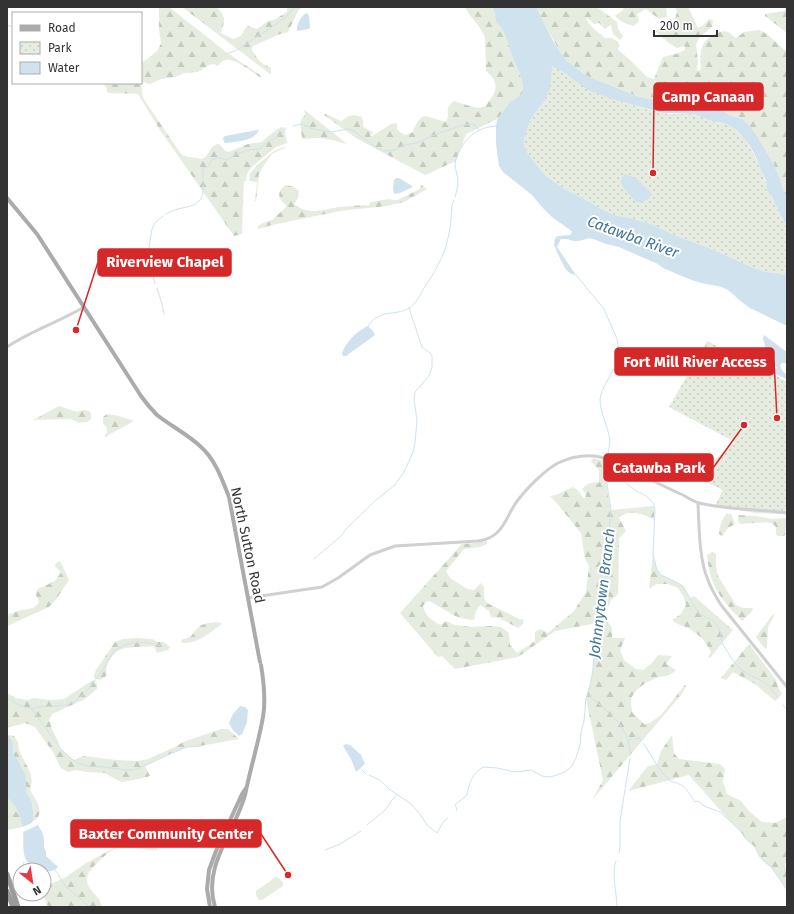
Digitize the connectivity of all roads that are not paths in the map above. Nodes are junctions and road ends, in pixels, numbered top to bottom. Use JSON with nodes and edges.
{"nodes":[{"id":1,"x":7,"y":198,"type":"edge"},
{"id":2,"x":84,"y":307,"type":"junction"},
{"id":3,"x":7,"y":347,"type":"edge"},
{"id":4,"x":698,"y":503,"type":"junction"},
{"id":5,"x":787,"y":513,"type":"edge"},
{"id":6,"x":248,"y":598,"type":"junction"},
{"id":7,"x":787,"y":687,"type":"edge"},
{"id":8,"x":246,"y":787,"type":"junction"},
{"id":9,"x":7,"y":874,"type":"edge"},
{"id":10,"x":7,"y":891,"type":"edge"},
{"id":11,"x":13,"y":907,"type":"edge"},
{"id":12,"x":18,"y":907,"type":"edge"},
{"id":13,"x":210,"y":907,"type":"edge"},
{"id":14,"x":215,"y":907,"type":"edge"}],
"edges":[{"from":1,"to":2,"type":"main road","name":"North Sutton Road"},
{"from":2,"to":3,"type":"street"},
{"from":2,"to":6,"type":"main road","name":"North Sutton Road"},
{"from":4,"to":5,"type":"street"},
{"from":4,"to":6,"type":"street"},
{"from":4,"to":7,"type":"street"},
{"from":6,"to":8,"type":"main road","name":"North Sutton Road"},
{"from":8,"to":13,"type":"main road","name":"North Sutton Road"},
{"from":8,"to":14,"type":"main road","name":"North Sutton Road"},
{"from":9,"to":12,"type":"highway"},
{"from":10,"to":11,"type":"highway"}]}
